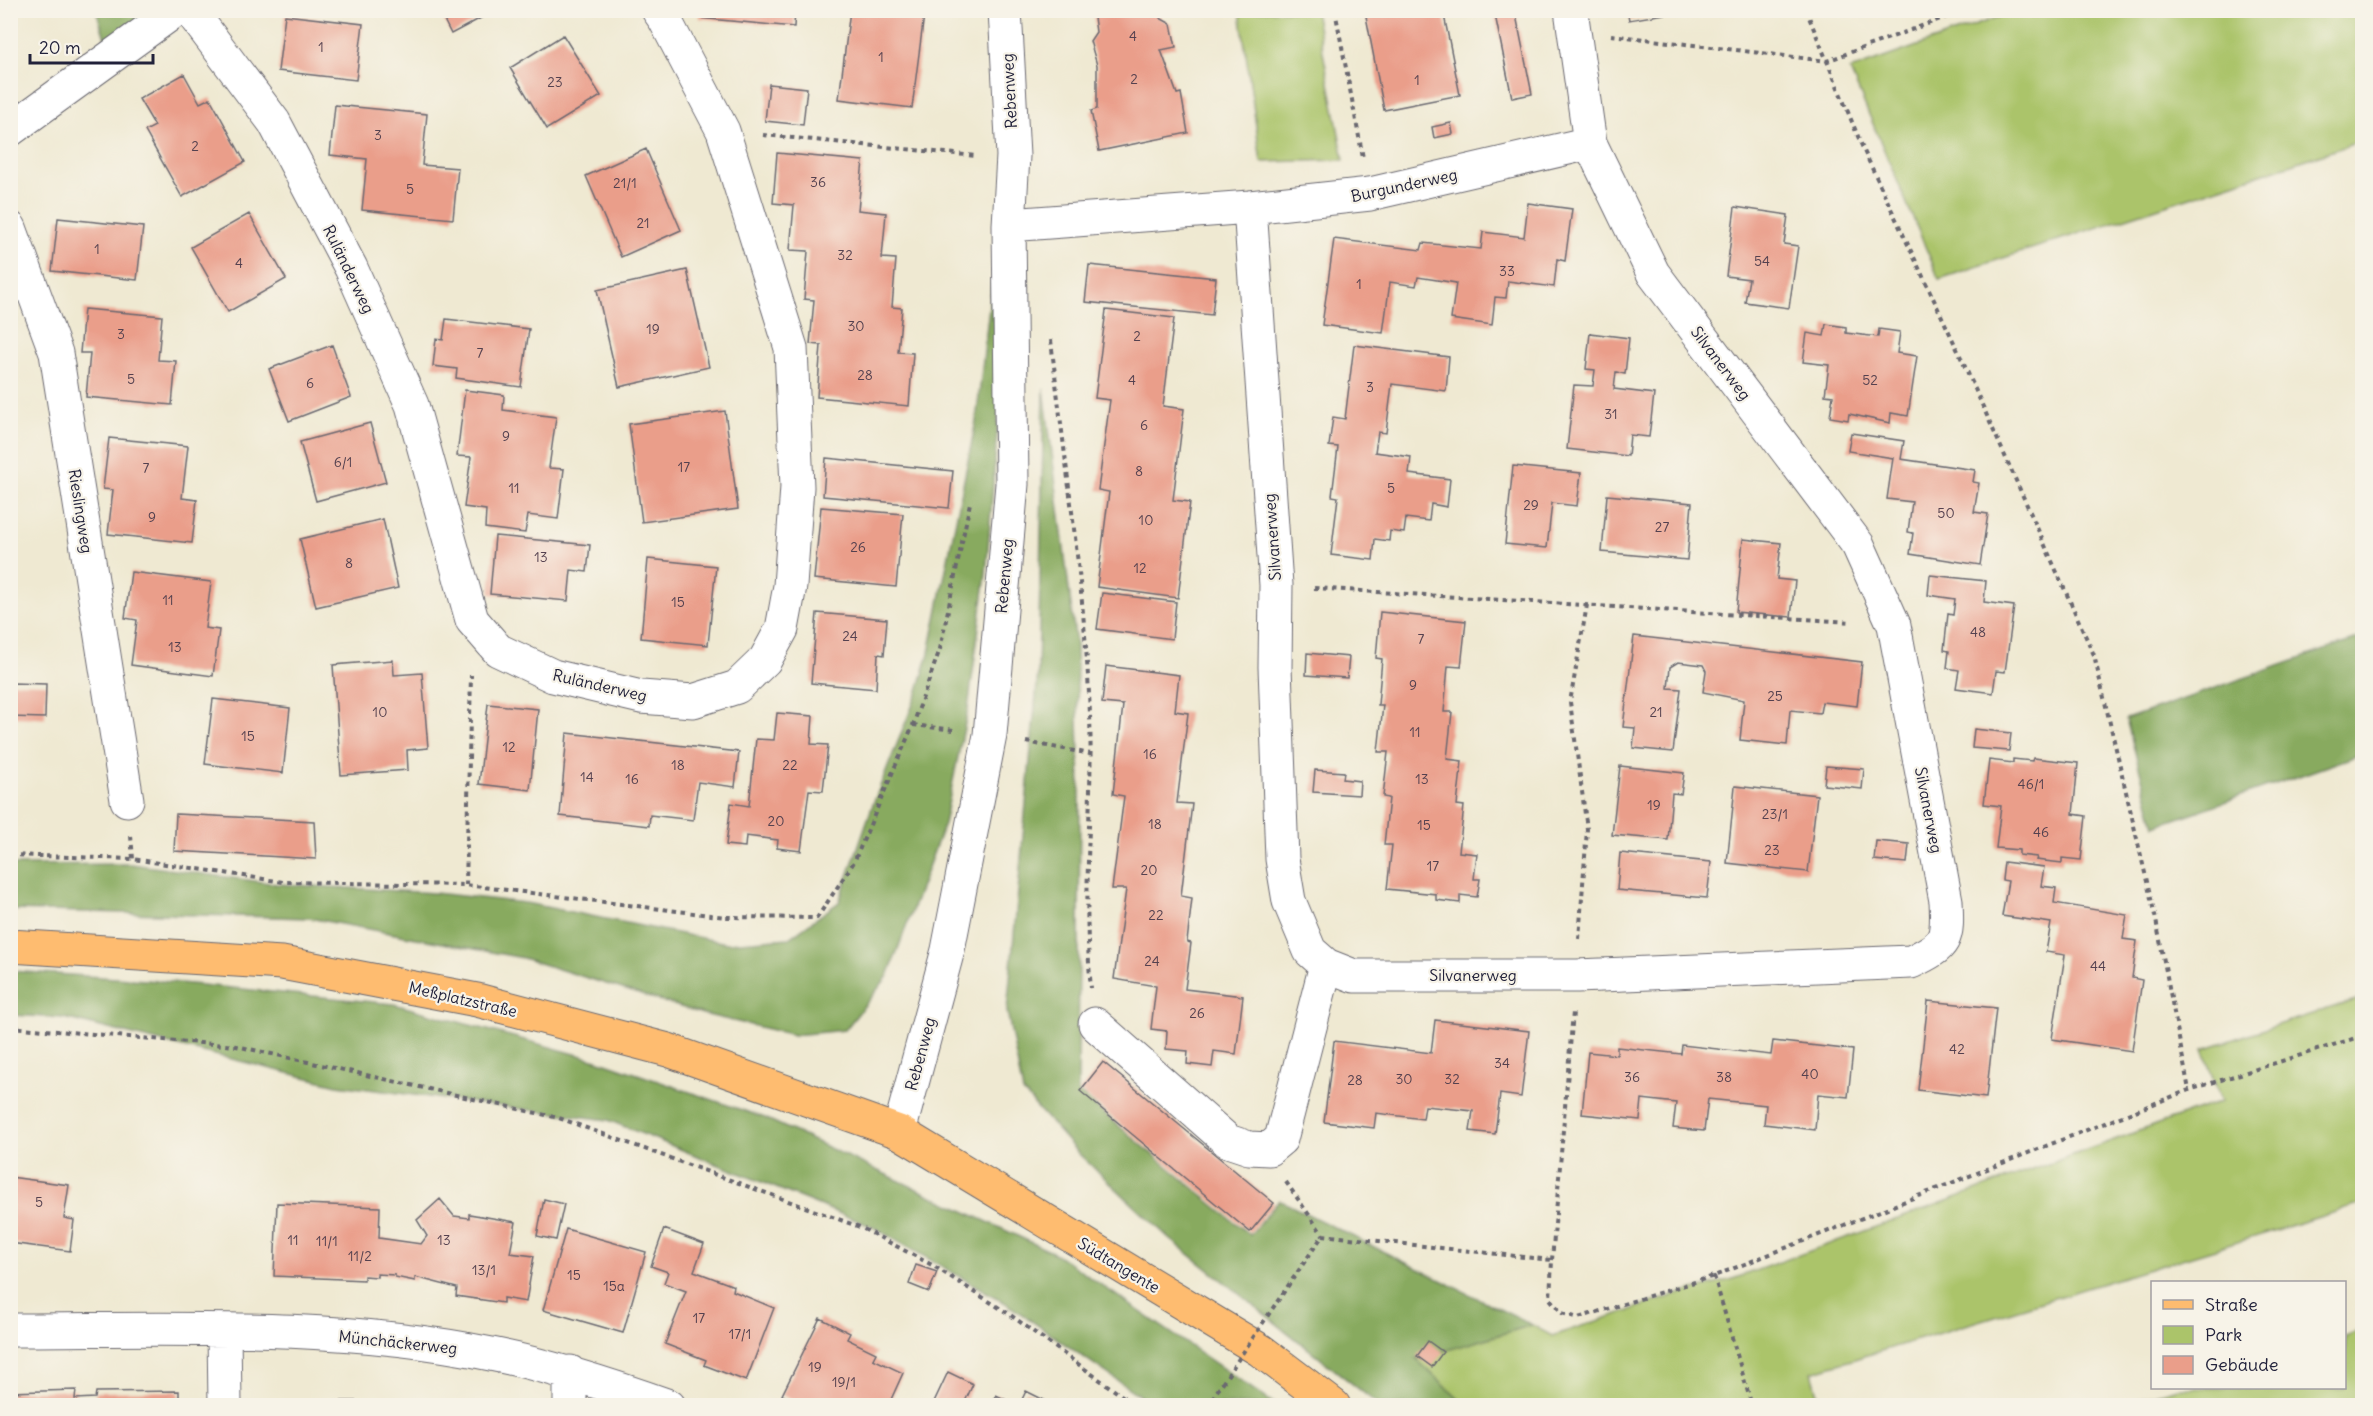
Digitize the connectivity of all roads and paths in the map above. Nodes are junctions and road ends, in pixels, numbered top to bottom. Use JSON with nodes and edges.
{"nodes":[{"id":1,"x":176,"y":10,"type":"edge"},
{"id":2,"x":190,"y":10,"type":"edge"},
{"id":3,"x":658,"y":10,"type":"edge"},
{"id":4,"x":1005,"y":10,"type":"edge"},
{"id":5,"x":1335,"y":10,"type":"edge"},
{"id":6,"x":1806,"y":10,"type":"edge"},
{"id":7,"x":1965,"y":10,"type":"edge"},
{"id":8,"x":1573,"y":21,"type":"edge"},
{"id":9,"x":1827,"y":61,"type":"junction"},
{"id":10,"x":10,"y":130,"type":"edge"},
{"id":11,"x":723,"y":131,"type":"junction"},
{"id":12,"x":1590,"y":143,"type":"junction"},
{"id":13,"x":976,"y":156,"type":"dead end"},
{"id":14,"x":1370,"y":194,"type":"junction"},
{"id":15,"x":1250,"y":207,"type":"junction"},
{"id":16,"x":1009,"y":225,"type":"junction"},
{"id":17,"x":10,"y":228,"type":"edge"},
{"id":18,"x":1050,"y":331,"type":"dead end"},
{"id":19,"x":1276,"y":585,"type":"junction"},
{"id":20,"x":1587,"y":605,"type":"junction"},
{"id":21,"x":472,"y":620,"type":"junction"},
{"id":22,"x":1894,"y":625,"type":"junction"},
{"id":23,"x":127,"y":801,"type":"dead end"},
{"id":24,"x":466,"y":885,"type":"dead end"},
{"id":25,"x":10,"y":946,"type":"edge"},
{"id":26,"x":1326,"y":965,"type":"junction"},
{"id":27,"x":1577,"y":976,"type":"junction"},
{"id":28,"x":1095,"y":1024,"type":"joint"},
{"id":29,"x":10,"y":1027,"type":"edge"},
{"id":30,"x":2362,"y":1036,"type":"edge"},
{"id":31,"x":2189,"y":1090,"type":"junction"},
{"id":32,"x":899,"y":1132,"type":"junction"},
{"id":33,"x":1269,"y":1149,"type":"junction"},
{"id":34,"x":1323,"y":1235,"type":"junction"},
{"id":35,"x":1552,"y":1260,"type":"junction"},
{"id":36,"x":1714,"y":1275,"type":"junction"},
{"id":37,"x":10,"y":1330,"type":"edge"},
{"id":38,"x":224,"y":1330,"type":"junction"},
{"id":39,"x":570,"y":1372,"type":"junction"},
{"id":40,"x":225,"y":1406,"type":"edge"},
{"id":41,"x":570,"y":1406,"type":"edge"},
{"id":42,"x":669,"y":1406,"type":"edge"},
{"id":43,"x":1136,"y":1406,"type":"edge"},
{"id":44,"x":1207,"y":1406,"type":"edge"},
{"id":45,"x":1334,"y":1406,"type":"edge"},
{"id":46,"x":1752,"y":1406,"type":"edge"}],
"edges":[{"from":1,"to":10,"type":"street"},
{"from":2,"to":21,"type":"street","name":"Ruländerweg"},
{"from":3,"to":11,"type":"street","name":"Ruländerweg"},
{"from":4,"to":16,"type":"street","name":"Rebenweg"},
{"from":5,"to":14,"type":"path"},
{"from":6,"to":9,"type":"path"},
{"from":7,"to":9,"type":"path"},
{"from":8,"to":9,"type":"path"},
{"from":8,"to":12,"type":"street"},
{"from":9,"to":31,"type":"path"},
{"from":11,"to":13,"type":"path"},
{"from":11,"to":21,"type":"street","name":"Ruländerweg"},
{"from":12,"to":14,"type":"street","name":"Burgunderweg"},
{"from":12,"to":22,"type":"street","name":"Silvanerweg"},
{"from":14,"to":15,"type":"street","name":"Burgunderweg"},
{"from":15,"to":16,"type":"street","name":"Burgunderweg"},
{"from":15,"to":19,"type":"street","name":"Silvanerweg"},
{"from":16,"to":32,"type":"street","name":"Rebenweg"},
{"from":17,"to":23,"type":"street","name":"Rieslingweg"},
{"from":18,"to":28,"type":"path"},
{"from":19,"to":20,"type":"path"},
{"from":19,"to":26,"type":"street","name":"Silvanerweg"},
{"from":20,"to":22,"type":"path"},
{"from":20,"to":27,"type":"path"},
{"from":21,"to":24,"type":"path"},
{"from":22,"to":27,"type":"street","name":"Silvanerweg"},
{"from":25,"to":32,"type":"main road","name":"Meßplatzstraße"},
{"from":26,"to":27,"type":"street","name":"Silvanerweg"},
{"from":26,"to":33,"type":"street"},
{"from":27,"to":35,"type":"path"},
{"from":28,"to":33,"type":"street"},
{"from":29,"to":43,"type":"path"},
{"from":30,"to":31,"type":"path"},
{"from":31,"to":36,"type":"path"},
{"from":32,"to":45,"type":"main road","name":"Südtangente"},
{"from":33,"to":34,"type":"path"},
{"from":34,"to":35,"type":"path"},
{"from":34,"to":44,"type":"path","bridge":true},
{"from":35,"to":36,"type":"path"},
{"from":36,"to":46,"type":"path"},
{"from":37,"to":38,"type":"street","name":"Münchäckerweg"},
{"from":38,"to":39,"type":"street","name":"Münchäckerweg"},
{"from":38,"to":40,"type":"street"},
{"from":39,"to":41,"type":"street"},
{"from":39,"to":42,"type":"street","name":"Münchäckerweg"}]}
